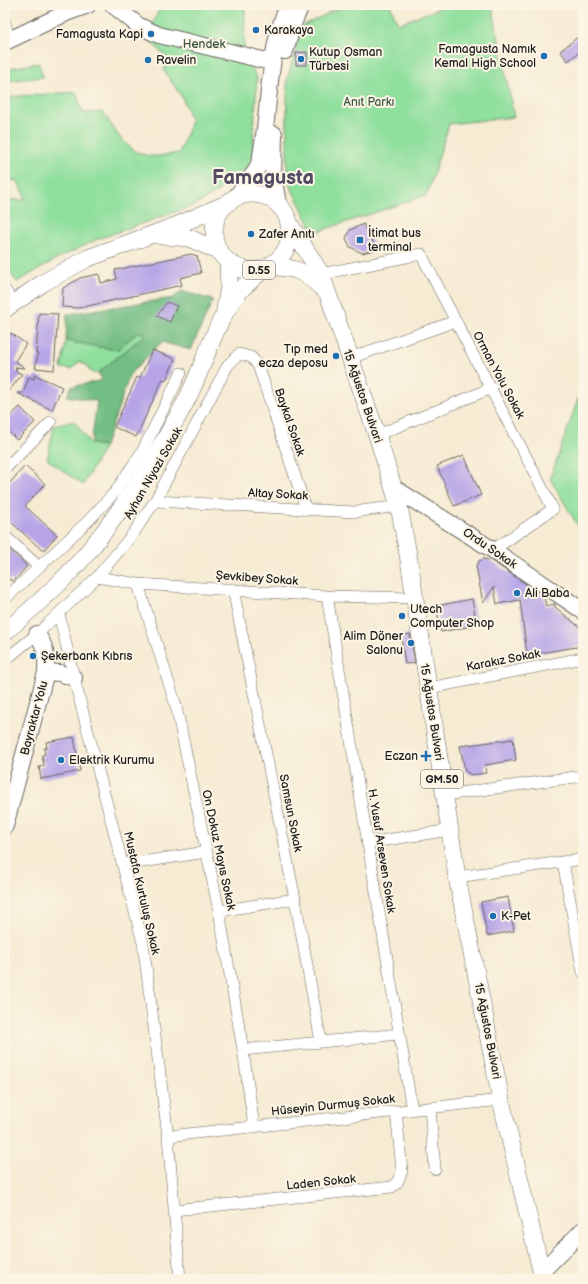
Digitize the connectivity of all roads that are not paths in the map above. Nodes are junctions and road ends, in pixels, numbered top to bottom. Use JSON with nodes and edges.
{"nodes":[{"id":1,"x":88,"y":5,"type":"edge"},
{"id":2,"x":95,"y":5,"type":"edge"},
{"id":3,"x":113,"y":5,"type":"edge"},
{"id":4,"x":288,"y":5,"type":"edge"},
{"id":5,"x":301,"y":5,"type":"edge"},
{"id":6,"x":64,"y":9,"type":"edge"},
{"id":7,"x":133,"y":21,"type":"junction"},
{"id":8,"x":5,"y":23,"type":"edge"},
{"id":9,"x":7,"y":42,"type":"edge"},
{"id":10,"x":271,"y":62,"type":"junction"},
{"id":11,"x":231,"y":200,"type":"junction"},
{"id":12,"x":278,"y":203,"type":"junction"},
{"id":13,"x":289,"y":223,"type":"junction"},
{"id":14,"x":152,"y":235,"type":"junction"},
{"id":15,"x":223,"y":257,"type":"junction"},
{"id":16,"x":266,"y":268,"type":"junction"},
{"id":17,"x":321,"y":274,"type":"junction"},
{"id":18,"x":326,"y":292,"type":"junction"},
{"id":19,"x":8,"y":301,"type":"edge"},
{"id":20,"x":223,"y":318,"type":"junction"},
{"id":21,"x":456,"y":321,"type":"junction"},
{"id":22,"x":238,"y":354,"type":"joint"},
{"id":23,"x":350,"y":358,"type":"junction"},
{"id":24,"x":181,"y":373,"type":"dead end"},
{"id":25,"x":492,"y":388,"type":"junction"},
{"id":26,"x":51,"y":422,"type":"dead end"},
{"id":27,"x":377,"y":435,"type":"junction"},
{"id":28,"x":5,"y":469,"type":"edge"},
{"id":29,"x":394,"y":488,"type":"junction"},
{"id":30,"x":154,"y":501,"type":"junction"},
{"id":31,"x":399,"y":506,"type":"junction"},
{"id":32,"x":306,"y":509,"type":"junction"},
{"id":33,"x":5,"y":536,"type":"edge"},
{"id":34,"x":493,"y":550,"type":"junction"},
{"id":35,"x":39,"y":567,"type":"junction"},
{"id":36,"x":97,"y":577,"type":"junction"},
{"id":37,"x":138,"y":584,"type":"junction"},
{"id":38,"x":233,"y":589,"type":"junction"},
{"id":39,"x":326,"y":596,"type":"junction"},
{"id":40,"x":415,"y":598,"type":"junction"},
{"id":41,"x":5,"y":599,"type":"edge"},
{"id":42,"x":583,"y":612,"type":"edge"},
{"id":43,"x":59,"y":614,"type":"junction"},
{"id":44,"x":5,"y":632,"type":"edge"},
{"id":45,"x":37,"y":634,"type":"junction"},
{"id":46,"x":583,"y":658,"type":"edge"},
{"id":47,"x":5,"y":660,"type":"edge"},
{"id":48,"x":46,"y":672,"type":"junction"},
{"id":49,"x":74,"y":678,"type":"junction"},
{"id":50,"x":429,"y":688,"type":"junction"},
{"id":51,"x":583,"y":776,"type":"edge"},
{"id":52,"x":445,"y":795,"type":"junction"},
{"id":53,"x":5,"y":826,"type":"edge"},
{"id":54,"x":450,"y":830,"type":"junction"},
{"id":55,"x":367,"y":843,"type":"junction"},
{"id":56,"x":206,"y":852,"type":"junction"},
{"id":57,"x":583,"y":859,"type":"edge"},
{"id":58,"x":563,"y":862,"type":"junction"},
{"id":59,"x":123,"y":865,"type":"junction"},
{"id":60,"x":457,"y":877,"type":"junction"},
{"id":61,"x":295,"y":899,"type":"junction"},
{"id":62,"x":219,"y":911,"type":"junction"},
{"id":63,"x":583,"y":972,"type":"edge"},
{"id":64,"x":399,"y":1034,"type":"junction"},
{"id":65,"x":321,"y":1042,"type":"junction"},
{"id":66,"x":243,"y":1050,"type":"junction"},
{"id":67,"x":501,"y":1100,"type":"junction"},
{"id":68,"x":430,"y":1108,"type":"junction"},
{"id":69,"x":412,"y":1110,"type":"junction"},
{"id":70,"x":396,"y":1112,"type":"junction"},
{"id":71,"x":254,"y":1127,"type":"junction"},
{"id":72,"x":168,"y":1136,"type":"junction"},
{"id":73,"x":435,"y":1169,"type":"dead end"},
{"id":74,"x":174,"y":1210,"type":"junction"},
{"id":75,"x":583,"y":1230,"type":"edge"},
{"id":76,"x":542,"y":1276,"type":"edge"},
{"id":77,"x":180,"y":1279,"type":"edge"}],
"edges":[{"from":1,"to":6,"type":"street"},
{"from":2,"to":7,"type":"street"},
{"from":3,"to":7,"type":"street"},
{"from":4,"to":10,"type":"street"},
{"from":5,"to":12,"type":"street"},
{"from":6,"to":9,"type":"street"},
{"from":7,"to":10,"type":"street"},
{"from":8,"to":9,"type":"street"},
{"from":10,"to":11,"type":"street"},
{"from":11,"to":12,"type":"main road","number":"D.55"},
{"from":11,"to":14,"type":"main road","number":"D.55"},
{"from":11,"to":15,"type":"main road"},
{"from":12,"to":13,"type":"main road","number":"D.55"},
{"from":13,"to":16,"type":"main road","number":"D.55"},
{"from":13,"to":17,"type":"main road","name":"15 Ağustos Bulvari","number":"GM.50"},
{"from":14,"to":15,"type":"main road","number":"D.55"},
{"from":14,"to":19,"type":"main road","number":"D.55"},
{"from":15,"to":16,"type":"main road","number":"D.55"},
{"from":15,"to":20,"type":"main road"},
{"from":16,"to":18,"type":"main road","name":"15 Ağustos Bulvari","number":"GM.50"},
{"from":16,"to":20,"type":"main road"},
{"from":17,"to":18,"type":"main road","name":"15 Ağustos Bulvari","number":"GM.50"},
{"from":17,"to":21,"type":"street","name":"Orman Yolu Sokak"},
{"from":18,"to":23,"type":"main road","name":"15 Ağustos Bulvari","number":"GM.50"},
{"from":20,"to":44,"type":"main road"},
{"from":21,"to":23,"type":"street"},
{"from":21,"to":25,"type":"street","name":"Orman Yolu Sokak"},
{"from":22,"to":30,"type":"street","name":"Ayhan Niyazi Sokak"},
{"from":22,"to":32,"type":"street","name":"Baykal Sokak"},
{"from":23,"to":27,"type":"main road","name":"15 Ağustos Bulvari","number":"GM.50"},
{"from":24,"to":35,"type":"street"},
{"from":25,"to":27,"type":"street"},
{"from":25,"to":34,"type":"street","name":"Orman Yolu Sokak"},
{"from":26,"to":28,"type":"street"},
{"from":27,"to":29,"type":"main road","name":"15 Ağustos Bulvari","number":"GM.50"},
{"from":29,"to":31,"type":"main road","name":"15 Ağustos Bulvari","number":"GM.50"},
{"from":29,"to":34,"type":"street","name":"Ordu Sokak"},
{"from":30,"to":32,"type":"street","name":"Altay Sokak"},
{"from":30,"to":36,"type":"street","name":"Ayhan Niyazi Sokak"},
{"from":31,"to":32,"type":"street","name":"Altay Sokak"},
{"from":31,"to":40,"type":"main road","name":"15 Ağustos Bulvari","number":"GM.50"},
{"from":33,"to":35,"type":"street"},
{"from":34,"to":42,"type":"street","name":"Ordu Sokak"},
{"from":35,"to":41,"type":"street"},
{"from":36,"to":37,"type":"street","name":"Şevkibey Sokak"},
{"from":36,"to":43,"type":"street","name":"Ayhan Niyazi Sokak"},
{"from":37,"to":38,"type":"street","name":"Şevkibey Sokak"},
{"from":37,"to":56,"type":"street","name":"On Dokuz Mayıs Sokak"},
{"from":38,"to":39,"type":"street","name":"Şevkibey Sokak"},
{"from":38,"to":61,"type":"street","name":"Samsun Sokak"},
{"from":39,"to":40,"type":"street","name":"Şevkibey Sokak"},
{"from":39,"to":55,"type":"street","name":"H. Yusuf Arseven Sokak"},
{"from":40,"to":50,"type":"main road","name":"15 Ağustos Bulvari","number":"GM.50"},
{"from":43,"to":45,"type":"street","name":"Ayhan Niyazi Sokak"},
{"from":43,"to":49,"type":"street","name":"Mustafa Kurtuluş Sokak"},
{"from":45,"to":47,"type":"street","name":"Ayhan Niyazi Sokak"},
{"from":45,"to":48,"type":"street","name":"Bayraktar Yolu"},
{"from":46,"to":50,"type":"street","name":"Karakız Sokak"},
{"from":48,"to":49,"type":"street"},
{"from":48,"to":53,"type":"street","name":"Bayraktar Yolu"},
{"from":49,"to":59,"type":"street","name":"Mustafa Kurtuluş Sokak"},
{"from":50,"to":52,"type":"main road","name":"15 Ağustos Bulvari","number":"GM.50"},
{"from":51,"to":52,"type":"street"},
{"from":52,"to":54,"type":"main road","name":"15 Ağustos Bulvari","number":"GM.50"},
{"from":54,"to":55,"type":"street"},
{"from":54,"to":60,"type":"main road","name":"15 Ağustos Bulvari","number":"GM.50"},
{"from":55,"to":64,"type":"street","name":"H. Yusuf Arseven Sokak"},
{"from":56,"to":59,"type":"street"},
{"from":56,"to":62,"type":"street","name":"On Dokuz Mayıs Sokak"},
{"from":57,"to":58,"type":"street"},
{"from":58,"to":60,"type":"street"},
{"from":58,"to":63,"type":"street"},
{"from":59,"to":72,"type":"street","name":"Mustafa Kurtuluş Sokak"},
{"from":60,"to":67,"type":"main road","name":"15 Ağustos Bulvari","number":"GM.50"},
{"from":61,"to":62,"type":"street"},
{"from":61,"to":65,"type":"street","name":"Samsun Sokak"},
{"from":62,"to":66,"type":"street","name":"On Dokuz Mayıs Sokak"},
{"from":64,"to":65,"type":"street"},
{"from":64,"to":69,"type":"street","name":"H. Yusuf Arseven Sokak"},
{"from":65,"to":66,"type":"street"},
{"from":66,"to":71,"type":"street","name":"On Dokuz Mayıs Sokak"},
{"from":67,"to":68,"type":"street","name":"Hüseyin Durmuş Sokak"},
{"from":67,"to":76,"type":"main road","name":"15 Ağustos Bulvari","number":"GM.50"},
{"from":68,"to":69,"type":"street","name":"Hüseyin Durmuş Sokak"},
{"from":68,"to":73,"type":"street"},
{"from":69,"to":70,"type":"street","name":"Hüseyin Durmuş Sokak"},
{"from":70,"to":71,"type":"street","name":"Hüseyin Durmuş Sokak"},
{"from":70,"to":74,"type":"street","name":"Laden Sokak"},
{"from":71,"to":72,"type":"street","name":"Hüseyin Durmuş Sokak"},
{"from":72,"to":74,"type":"street","name":"Mustafa Kurtuluş Sokak"},
{"from":74,"to":77,"type":"street","name":"Mustafa Kurtuluş Sokak"},
{"from":75,"to":76,"type":"street"}]}
